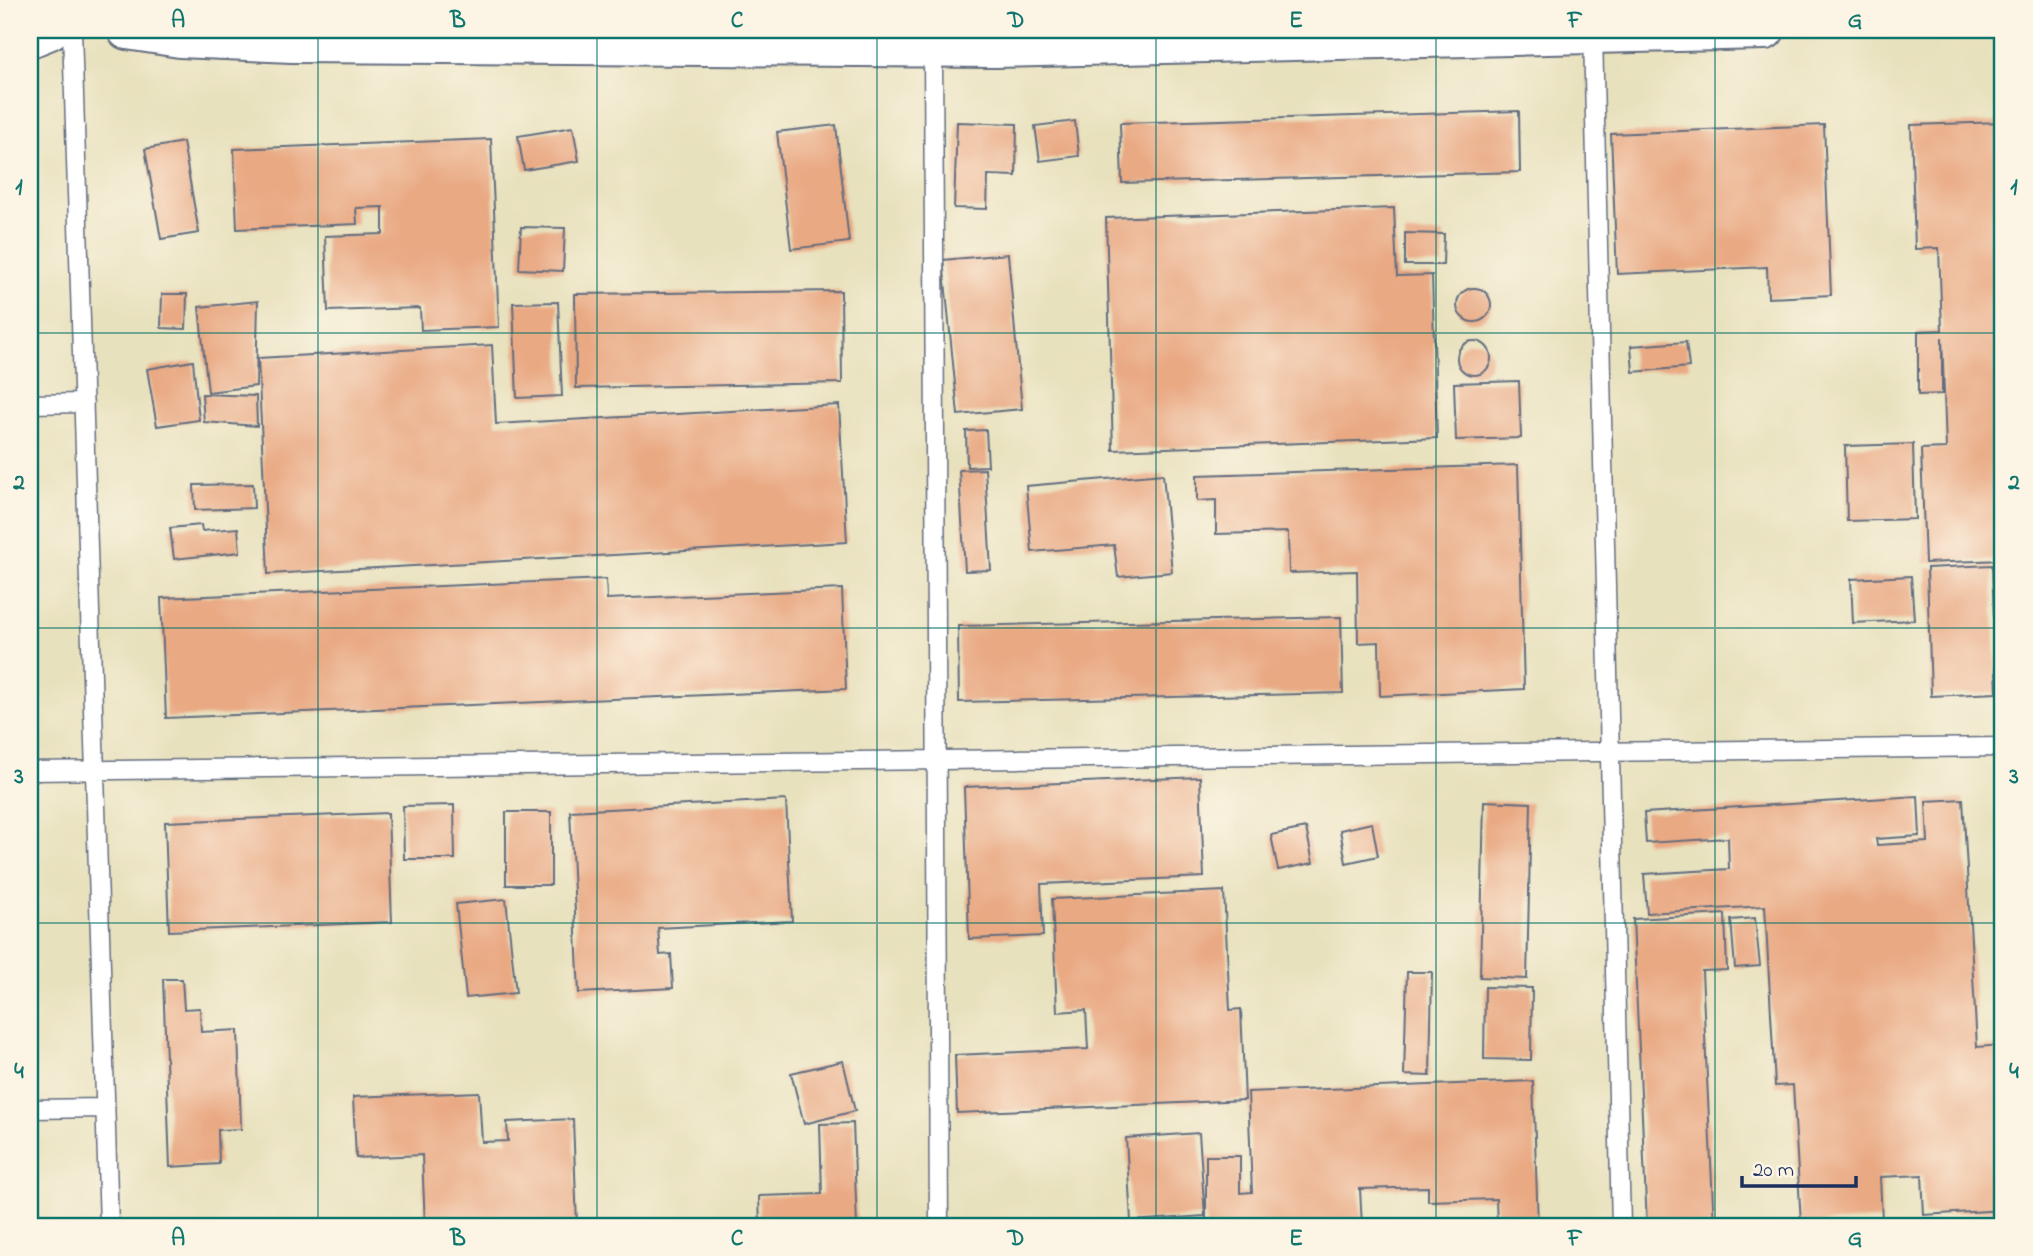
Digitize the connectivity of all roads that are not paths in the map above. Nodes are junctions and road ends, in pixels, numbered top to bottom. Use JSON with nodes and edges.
{"nodes":[{"id":1,"x":50,"y":30,"type":"edge"},
{"id":2,"x":72,"y":30,"type":"edge"},
{"id":3,"x":127,"y":30,"type":"edge"},
{"id":4,"x":1765,"y":30,"type":"edge"},
{"id":5,"x":1593,"y":33,"type":"junction"},
{"id":6,"x":30,"y":38,"type":"edge"},
{"id":7,"x":995,"y":39,"type":"edge"},
{"id":8,"x":933,"y":47,"type":"junction"},
{"id":9,"x":84,"y":403,"type":"junction"},
{"id":10,"x":30,"y":404,"type":"edge"},
{"id":11,"x":2003,"y":747,"type":"edge"},
{"id":12,"x":1612,"y":752,"type":"junction"},
{"id":13,"x":937,"y":761,"type":"junction"},
{"id":14,"x":30,"y":771,"type":"edge"},
{"id":15,"x":95,"y":771,"type":"junction"},
{"id":16,"x":105,"y":1108,"type":"junction"},
{"id":17,"x":30,"y":1109,"type":"edge"},
{"id":18,"x":109,"y":1226,"type":"edge"},
{"id":19,"x":939,"y":1226,"type":"edge"},
{"id":20,"x":1621,"y":1226,"type":"edge"}],
"edges":[{"from":1,"to":6,"type":"street"},
{"from":2,"to":9,"type":"lane"},
{"from":3,"to":8,"type":"street"},
{"from":4,"to":5,"type":"street"},
{"from":5,"to":7,"type":"street"},
{"from":5,"to":12,"type":"lane"},
{"from":7,"to":8,"type":"street"},
{"from":8,"to":13,"type":"lane"},
{"from":9,"to":10,"type":"lane"},
{"from":9,"to":15,"type":"lane"},
{"from":11,"to":12,"type":"lane"},
{"from":12,"to":13,"type":"lane"},
{"from":12,"to":20,"type":"lane"},
{"from":13,"to":15,"type":"lane"},
{"from":13,"to":19,"type":"lane"},
{"from":14,"to":15,"type":"lane"},
{"from":15,"to":16,"type":"lane"},
{"from":16,"to":17,"type":"lane"},
{"from":16,"to":18,"type":"lane"}]}
